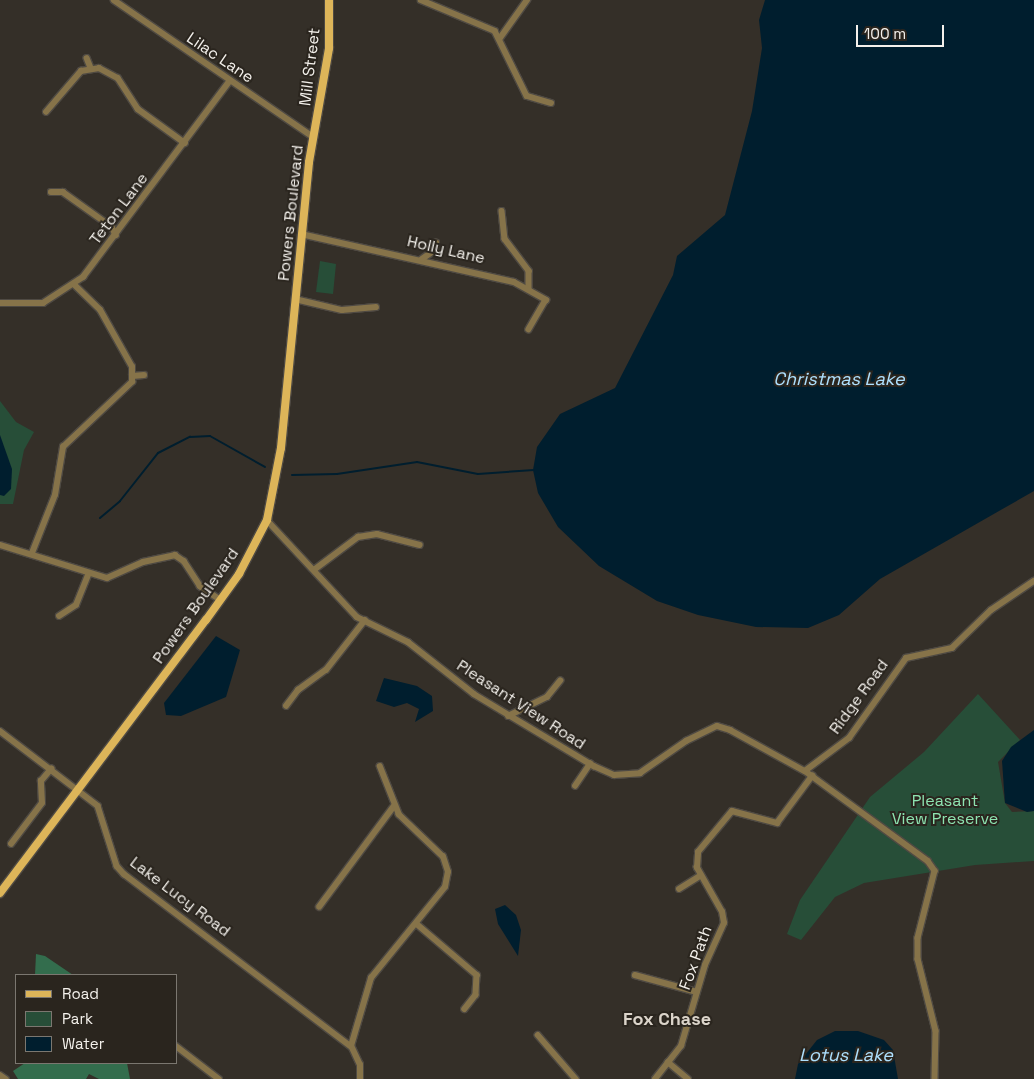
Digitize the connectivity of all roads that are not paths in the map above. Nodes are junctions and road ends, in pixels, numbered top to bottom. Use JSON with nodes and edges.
{"nodes":[{"id":1,"x":114,"y":0,"type":"edge"},
{"id":2,"x":329,"y":0,"type":"edge"},
{"id":3,"x":422,"y":0,"type":"edge"},
{"id":4,"x":527,"y":0,"type":"edge"},
{"id":5,"x":500,"y":38,"type":"junction"},
{"id":6,"x":87,"y":58,"type":"dead end"},
{"id":7,"x":91,"y":68,"type":"junction"},
{"id":8,"x":229,"y":82,"type":"junction"},
{"id":9,"x":551,"y":103,"type":"dead end"},
{"id":10,"x":46,"y":112,"type":"dead end"},
{"id":11,"x":313,"y":137,"type":"junction"},
{"id":12,"x":185,"y":143,"type":"junction"},
{"id":13,"x":51,"y":192,"type":"dead end"},
{"id":14,"x":502,"y":212,"type":"dead end"},
{"id":15,"x":301,"y":234,"type":"junction"},
{"id":16,"x":116,"y":236,"type":"junction"},
{"id":17,"x":436,"y":243,"type":"dead end"},
{"id":18,"x":422,"y":259,"type":"junction"},
{"id":19,"x":74,"y":285,"type":"junction"},
{"id":20,"x":529,"y":289,"type":"junction"},
{"id":21,"x":295,"y":298,"type":"junction"},
{"id":22,"x":0,"y":303,"type":"edge"},
{"id":23,"x":376,"y":307,"type":"dead end"},
{"id":24,"x":529,"y":329,"type":"dead end"},
{"id":25,"x":144,"y":375,"type":"dead end"},
{"id":26,"x":132,"y":376,"type":"junction"},
{"id":27,"x":267,"y":520,"type":"junction"},
{"id":28,"x":0,"y":545,"type":"edge"},
{"id":29,"x":420,"y":545,"type":"dead end"},
{"id":30,"x":32,"y":553,"type":"junction"},
{"id":31,"x":314,"y":570,"type":"junction"},
{"id":32,"x":88,"y":575,"type":"junction"},
{"id":33,"x":1034,"y":581,"type":"edge"},
{"id":34,"x":221,"y":600,"type":"junction"},
{"id":35,"x":59,"y":616,"type":"dead end"},
{"id":36,"x":365,"y":620,"type":"junction"},
{"id":37,"x":560,"y":681,"type":"dead end"},
{"id":38,"x":286,"y":706,"type":"dead end"},
{"id":39,"x":508,"y":716,"type":"junction"},
{"id":40,"x":0,"y":731,"type":"edge"},
{"id":41,"x":590,"y":764,"type":"junction"},
{"id":42,"x":380,"y":767,"type":"dead end"},
{"id":43,"x":51,"y":769,"type":"junction"},
{"id":44,"x":805,"y":771,"type":"junction"},
{"id":45,"x":812,"y":776,"type":"junction"},
{"id":46,"x":575,"y":786,"type":"dead end"},
{"id":47,"x":78,"y":790,"type":"junction"},
{"id":48,"x":394,"y":806,"type":"junction"},
{"id":49,"x":11,"y":844,"type":"dead end"},
{"id":50,"x":700,"y":876,"type":"junction"},
{"id":51,"x":679,"y":889,"type":"dead end"},
{"id":52,"x":0,"y":893,"type":"edge"},
{"id":53,"x":319,"y":907,"type":"dead end"},
{"id":54,"x":417,"y":924,"type":"junction"},
{"id":55,"x":635,"y":975,"type":"dead end"},
{"id":56,"x":697,"y":992,"type":"junction"},
{"id":57,"x":465,"y":1009,"type":"dead end"},
{"id":58,"x":538,"y":1035,"type":"dead end"},
{"id":59,"x":351,"y":1046,"type":"junction"},
{"id":60,"x":178,"y":1048,"type":"edge"},
{"id":61,"x":668,"y":1062,"type":"junction"},
{"id":62,"x":0,"y":1075,"type":"edge"},
{"id":63,"x":6,"y":1079,"type":"edge"},
{"id":64,"x":219,"y":1079,"type":"edge"},
{"id":65,"x":360,"y":1079,"type":"edge"},
{"id":66,"x":576,"y":1079,"type":"edge"},
{"id":67,"x":655,"y":1079,"type":"edge"},
{"id":68,"x":688,"y":1079,"type":"edge"},
{"id":69,"x":935,"y":1079,"type":"edge"}],
"edges":[{"from":1,"to":8,"type":"street","name":"Lilac Lane"},
{"from":2,"to":11,"type":"main road","name":"Mill Street"},
{"from":3,"to":5,"type":"street"},
{"from":4,"to":5,"type":"street"},
{"from":5,"to":9,"type":"street"},
{"from":6,"to":7,"type":"street"},
{"from":7,"to":10,"type":"street"},
{"from":7,"to":12,"type":"street"},
{"from":8,"to":11,"type":"street","name":"Lilac Lane"},
{"from":8,"to":12,"type":"street","name":"Teton Lane"},
{"from":11,"to":15,"type":"main road","name":"Powers Boulevard"},
{"from":12,"to":16,"type":"street","name":"Teton Lane"},
{"from":13,"to":16,"type":"street"},
{"from":14,"to":20,"type":"street"},
{"from":15,"to":18,"type":"street","name":"Holly Lane"},
{"from":15,"to":21,"type":"main road","name":"Powers Boulevard"},
{"from":16,"to":19,"type":"street","name":"Teton Lane"},
{"from":17,"to":18,"type":"street"},
{"from":18,"to":20,"type":"street","name":"Holly Lane"},
{"from":19,"to":22,"type":"street","name":"Teton Lane"},
{"from":19,"to":26,"type":"street"},
{"from":20,"to":24,"type":"street","name":"Holly Lane"},
{"from":21,"to":23,"type":"street"},
{"from":21,"to":27,"type":"main road","name":"Powers Boulevard"},
{"from":25,"to":26,"type":"street"},
{"from":26,"to":30,"type":"street"},
{"from":27,"to":31,"type":"street","name":"Pleasant View Road"},
{"from":27,"to":34,"type":"main road","name":"Powers Boulevard"},
{"from":28,"to":30,"type":"street"},
{"from":29,"to":31,"type":"street"},
{"from":30,"to":32,"type":"street"},
{"from":31,"to":36,"type":"street","name":"Pleasant View Road"},
{"from":32,"to":34,"type":"street"},
{"from":32,"to":35,"type":"street"},
{"from":33,"to":44,"type":"street","name":"Ridge Road"},
{"from":34,"to":47,"type":"main road","name":"Powers Boulevard"},
{"from":36,"to":38,"type":"street"},
{"from":36,"to":39,"type":"street","name":"Pleasant View Road"},
{"from":37,"to":39,"type":"street"},
{"from":39,"to":41,"type":"street","name":"Pleasant View Road"},
{"from":40,"to":43,"type":"street","name":"Lake Lucy Road"},
{"from":41,"to":44,"type":"street","name":"Pleasant View Road"},
{"from":41,"to":46,"type":"street"},
{"from":42,"to":48,"type":"street"},
{"from":43,"to":47,"type":"street","name":"Lake Lucy Road"},
{"from":43,"to":49,"type":"street"},
{"from":44,"to":45,"type":"street","name":"Pleasant View Road"},
{"from":45,"to":50,"type":"street","name":"Fox Path"},
{"from":45,"to":69,"type":"street","name":"Pleasant View Road"},
{"from":47,"to":52,"type":"main road","name":"Powers Boulevard"},
{"from":47,"to":59,"type":"street","name":"Lake Lucy Road"},
{"from":48,"to":53,"type":"street"},
{"from":48,"to":54,"type":"street"},
{"from":50,"to":51,"type":"street"},
{"from":50,"to":56,"type":"street","name":"Fox Path"},
{"from":54,"to":57,"type":"street"},
{"from":54,"to":59,"type":"street"},
{"from":55,"to":56,"type":"street"},
{"from":56,"to":61,"type":"street","name":"Fox Path"},
{"from":58,"to":66,"type":"street"},
{"from":59,"to":65,"type":"street"},
{"from":60,"to":64,"type":"street"},
{"from":61,"to":67,"type":"street","name":"Fox Path"},
{"from":61,"to":68,"type":"street"},
{"from":62,"to":63,"type":"street"}]}
